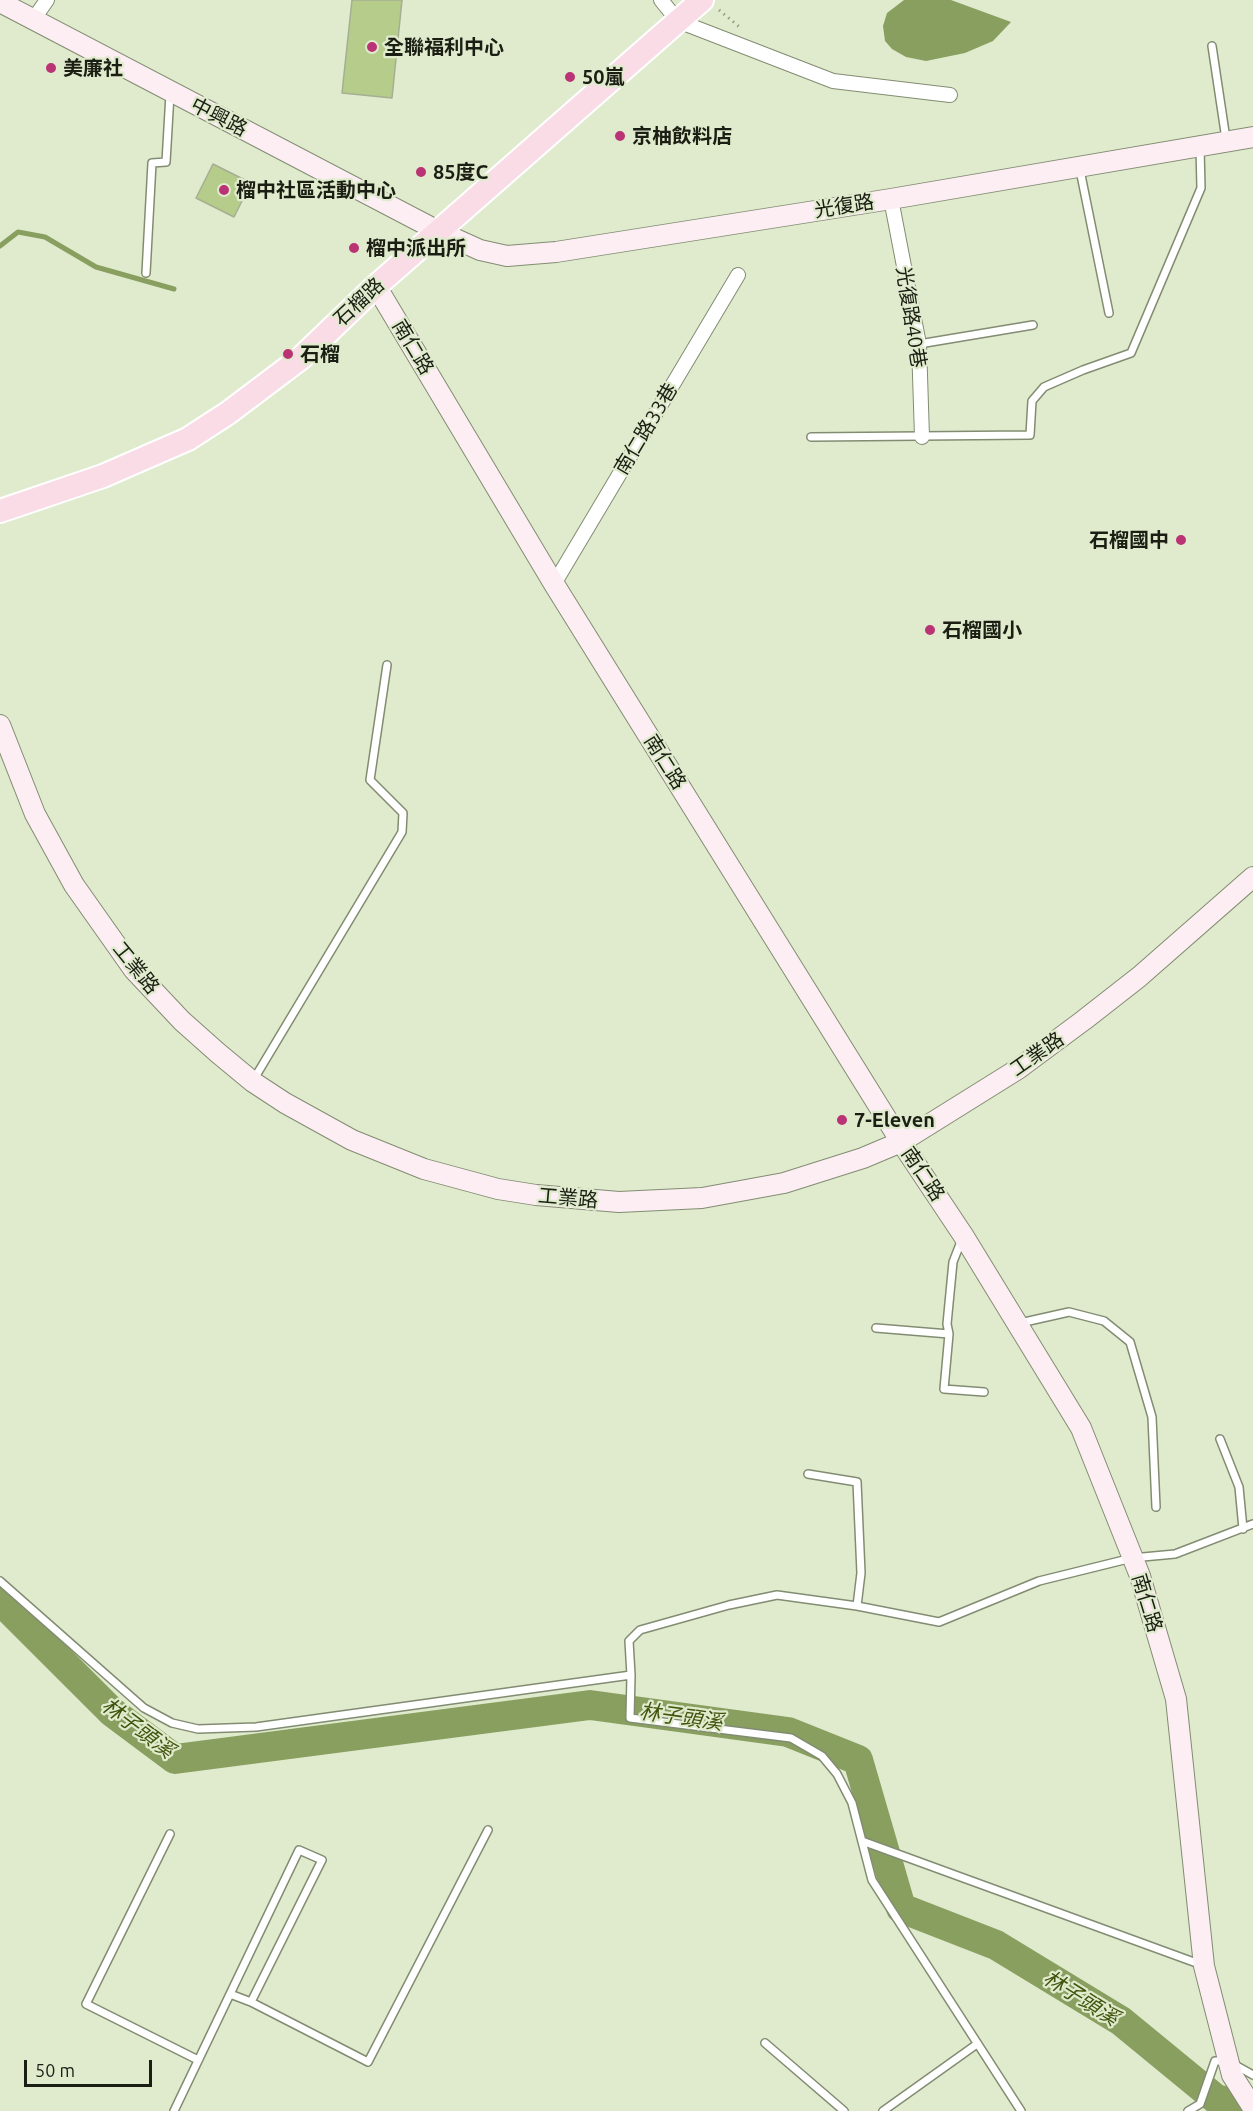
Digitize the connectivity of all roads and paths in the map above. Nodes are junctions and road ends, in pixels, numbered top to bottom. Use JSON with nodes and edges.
{"nodes":[{"id":1,"x":47,"y":0,"type":"edge"},
{"id":2,"x":661,"y":0,"type":"edge"},
{"id":3,"x":0,"y":2,"type":"edge"},
{"id":4,"x":708,"y":3,"type":"edge"},
{"id":5,"x":33,"y":20,"type":"junction"},
{"id":6,"x":678,"y":21,"type":"junction"},
{"id":7,"x":745,"y":31,"type":"dead end"},
{"id":8,"x":1212,"y":46,"type":"dead end"},
{"id":9,"x":170,"y":92,"type":"junction"},
{"id":10,"x":950,"y":95,"type":"dead end"},
{"id":11,"x":1253,"y":137,"type":"edge"},
{"id":12,"x":1226,"y":141,"type":"junction"},
{"id":13,"x":1200,"y":146,"type":"junction"},
{"id":14,"x":1080,"y":167,"type":"junction"},
{"id":15,"x":891,"y":199,"type":"junction"},
{"id":16,"x":438,"y":231,"type":"junction"},
{"id":17,"x":146,"y":273,"type":"dead end"},
{"id":18,"x":738,"y":275,"type":"dead end"},
{"id":19,"x":376,"y":286,"type":"junction"},
{"id":20,"x":1109,"y":313,"type":"dead end"},
{"id":21,"x":1033,"y":325,"type":"dead end"},
{"id":22,"x":919,"y":344,"type":"junction"},
{"id":23,"x":811,"y":437,"type":"dead end"},
{"id":24,"x":922,"y":437,"type":"junction"},
{"id":25,"x":0,"y":511,"type":"edge"},
{"id":26,"x":554,"y":584,"type":"junction"},
{"id":27,"x":387,"y":665,"type":"dead end"},
{"id":28,"x":0,"y":725,"type":"edge"},
{"id":29,"x":1253,"y":877,"type":"edge"},
{"id":30,"x":253,"y":1082,"type":"junction"},
{"id":31,"x":901,"y":1142,"type":"junction"},
{"id":32,"x":963,"y":1235,"type":"junction"},
{"id":33,"x":1018,"y":1324,"type":"junction"},
{"id":34,"x":876,"y":1328,"type":"dead end"},
{"id":35,"x":949,"y":1334,"type":"junction"},
{"id":36,"x":984,"y":1392,"type":"dead end"},
{"id":37,"x":1220,"y":1439,"type":"dead end"},
{"id":38,"x":808,"y":1474,"type":"dead end"},
{"id":39,"x":1156,"y":1507,"type":"dead end"},
{"id":40,"x":1253,"y":1524,"type":"edge"},
{"id":41,"x":1243,"y":1528,"type":"junction"},
{"id":42,"x":1132,"y":1558,"type":"junction"},
{"id":43,"x":0,"y":1581,"type":"edge"},
{"id":44,"x":857,"y":1606,"type":"junction"},
{"id":45,"x":632,"y":1675,"type":"junction"},
{"id":46,"x":488,"y":1830,"type":"dead end"},
{"id":47,"x":170,"y":1834,"type":"dead end"},
{"id":48,"x":862,"y":1841,"type":"junction"},
{"id":49,"x":1204,"y":1966,"type":"junction"},
{"id":50,"x":230,"y":1994,"type":"junction"},
{"id":51,"x":252,"y":2002,"type":"junction"},
{"id":52,"x":765,"y":2043,"type":"dead end"},
{"id":53,"x":977,"y":2044,"type":"junction"},
{"id":54,"x":198,"y":2060,"type":"junction"},
{"id":55,"x":1230,"y":2068,"type":"junction"},
{"id":56,"x":1253,"y":2075,"type":"edge"},
{"id":57,"x":1252,"y":2107,"type":"edge"},
{"id":58,"x":174,"y":2111,"type":"edge"},
{"id":59,"x":844,"y":2111,"type":"edge"},
{"id":60,"x":883,"y":2111,"type":"edge"},
{"id":61,"x":1021,"y":2111,"type":"edge"},
{"id":62,"x":1188,"y":2111,"type":"edge"}],
"edges":[{"from":1,"to":5,"type":"street"},
{"from":2,"to":6,"type":"street"},
{"from":3,"to":5,"type":"street","name":"中興路"},
{"from":4,"to":6,"type":"main road","name":"石榴路"},
{"from":4,"to":7,"type":"path"},
{"from":5,"to":9,"type":"street","name":"中興路"},
{"from":6,"to":10,"type":"street"},
{"from":6,"to":16,"type":"main road","name":"石榴路"},
{"from":8,"to":12,"type":"lane"},
{"from":9,"to":16,"type":"street","name":"中興路"},
{"from":9,"to":17,"type":"lane"},
{"from":11,"to":12,"type":"street","name":"光復路"},
{"from":12,"to":13,"type":"street","name":"光復路"},
{"from":13,"to":14,"type":"street","name":"光復路"},
{"from":13,"to":24,"type":"lane"},
{"from":14,"to":15,"type":"street","name":"光復路"},
{"from":14,"to":20,"type":"lane"},
{"from":15,"to":16,"type":"street","name":"光復路"},
{"from":15,"to":22,"type":"street","name":"光復路40巷"},
{"from":16,"to":19,"type":"main road","name":"石榴路"},
{"from":18,"to":26,"type":"street","name":"南仁路33巷"},
{"from":19,"to":25,"type":"main road","name":"石榴路"},
{"from":19,"to":26,"type":"street","name":"南仁路"},
{"from":21,"to":22,"type":"lane"},
{"from":22,"to":24,"type":"street","name":"光復路40巷"},
{"from":23,"to":24,"type":"lane"},
{"from":26,"to":31,"type":"street","name":"南仁路"},
{"from":27,"to":30,"type":"lane"},
{"from":28,"to":30,"type":"street","name":"工業路"},
{"from":29,"to":31,"type":"street","name":"工業路"},
{"from":30,"to":31,"type":"street","name":"工業路"},
{"from":31,"to":32,"type":"street","name":"南仁路"},
{"from":32,"to":33,"type":"street","name":"南仁路"},
{"from":32,"to":35,"type":"lane"},
{"from":33,"to":39,"type":"lane"},
{"from":33,"to":42,"type":"street","name":"南仁路"},
{"from":34,"to":35,"type":"lane"},
{"from":35,"to":36,"type":"lane"},
{"from":37,"to":41,"type":"lane"},
{"from":38,"to":44,"type":"lane"},
{"from":40,"to":41,"type":"lane"},
{"from":41,"to":42,"type":"lane"},
{"from":42,"to":44,"type":"lane"},
{"from":42,"to":49,"type":"street","name":"南仁路"},
{"from":43,"to":45,"type":"lane"},
{"from":44,"to":45,"type":"lane"},
{"from":45,"to":48,"type":"lane"},
{"from":46,"to":51,"type":"lane"},
{"from":47,"to":54,"type":"lane"},
{"from":48,"to":49,"type":"lane"},
{"from":48,"to":53,"type":"lane"},
{"from":49,"to":55,"type":"street","name":"南仁路"},
{"from":50,"to":51,"type":"lane"},
{"from":50,"to":51,"type":"lane"},
{"from":50,"to":54,"type":"lane"},
{"from":52,"to":59,"type":"lane"},
{"from":53,"to":60,"type":"lane"},
{"from":53,"to":61,"type":"lane"},
{"from":54,"to":58,"type":"lane"},
{"from":55,"to":56,"type":"lane"},
{"from":55,"to":57,"type":"street","name":"南仁路"},
{"from":55,"to":62,"type":"lane"}]}
